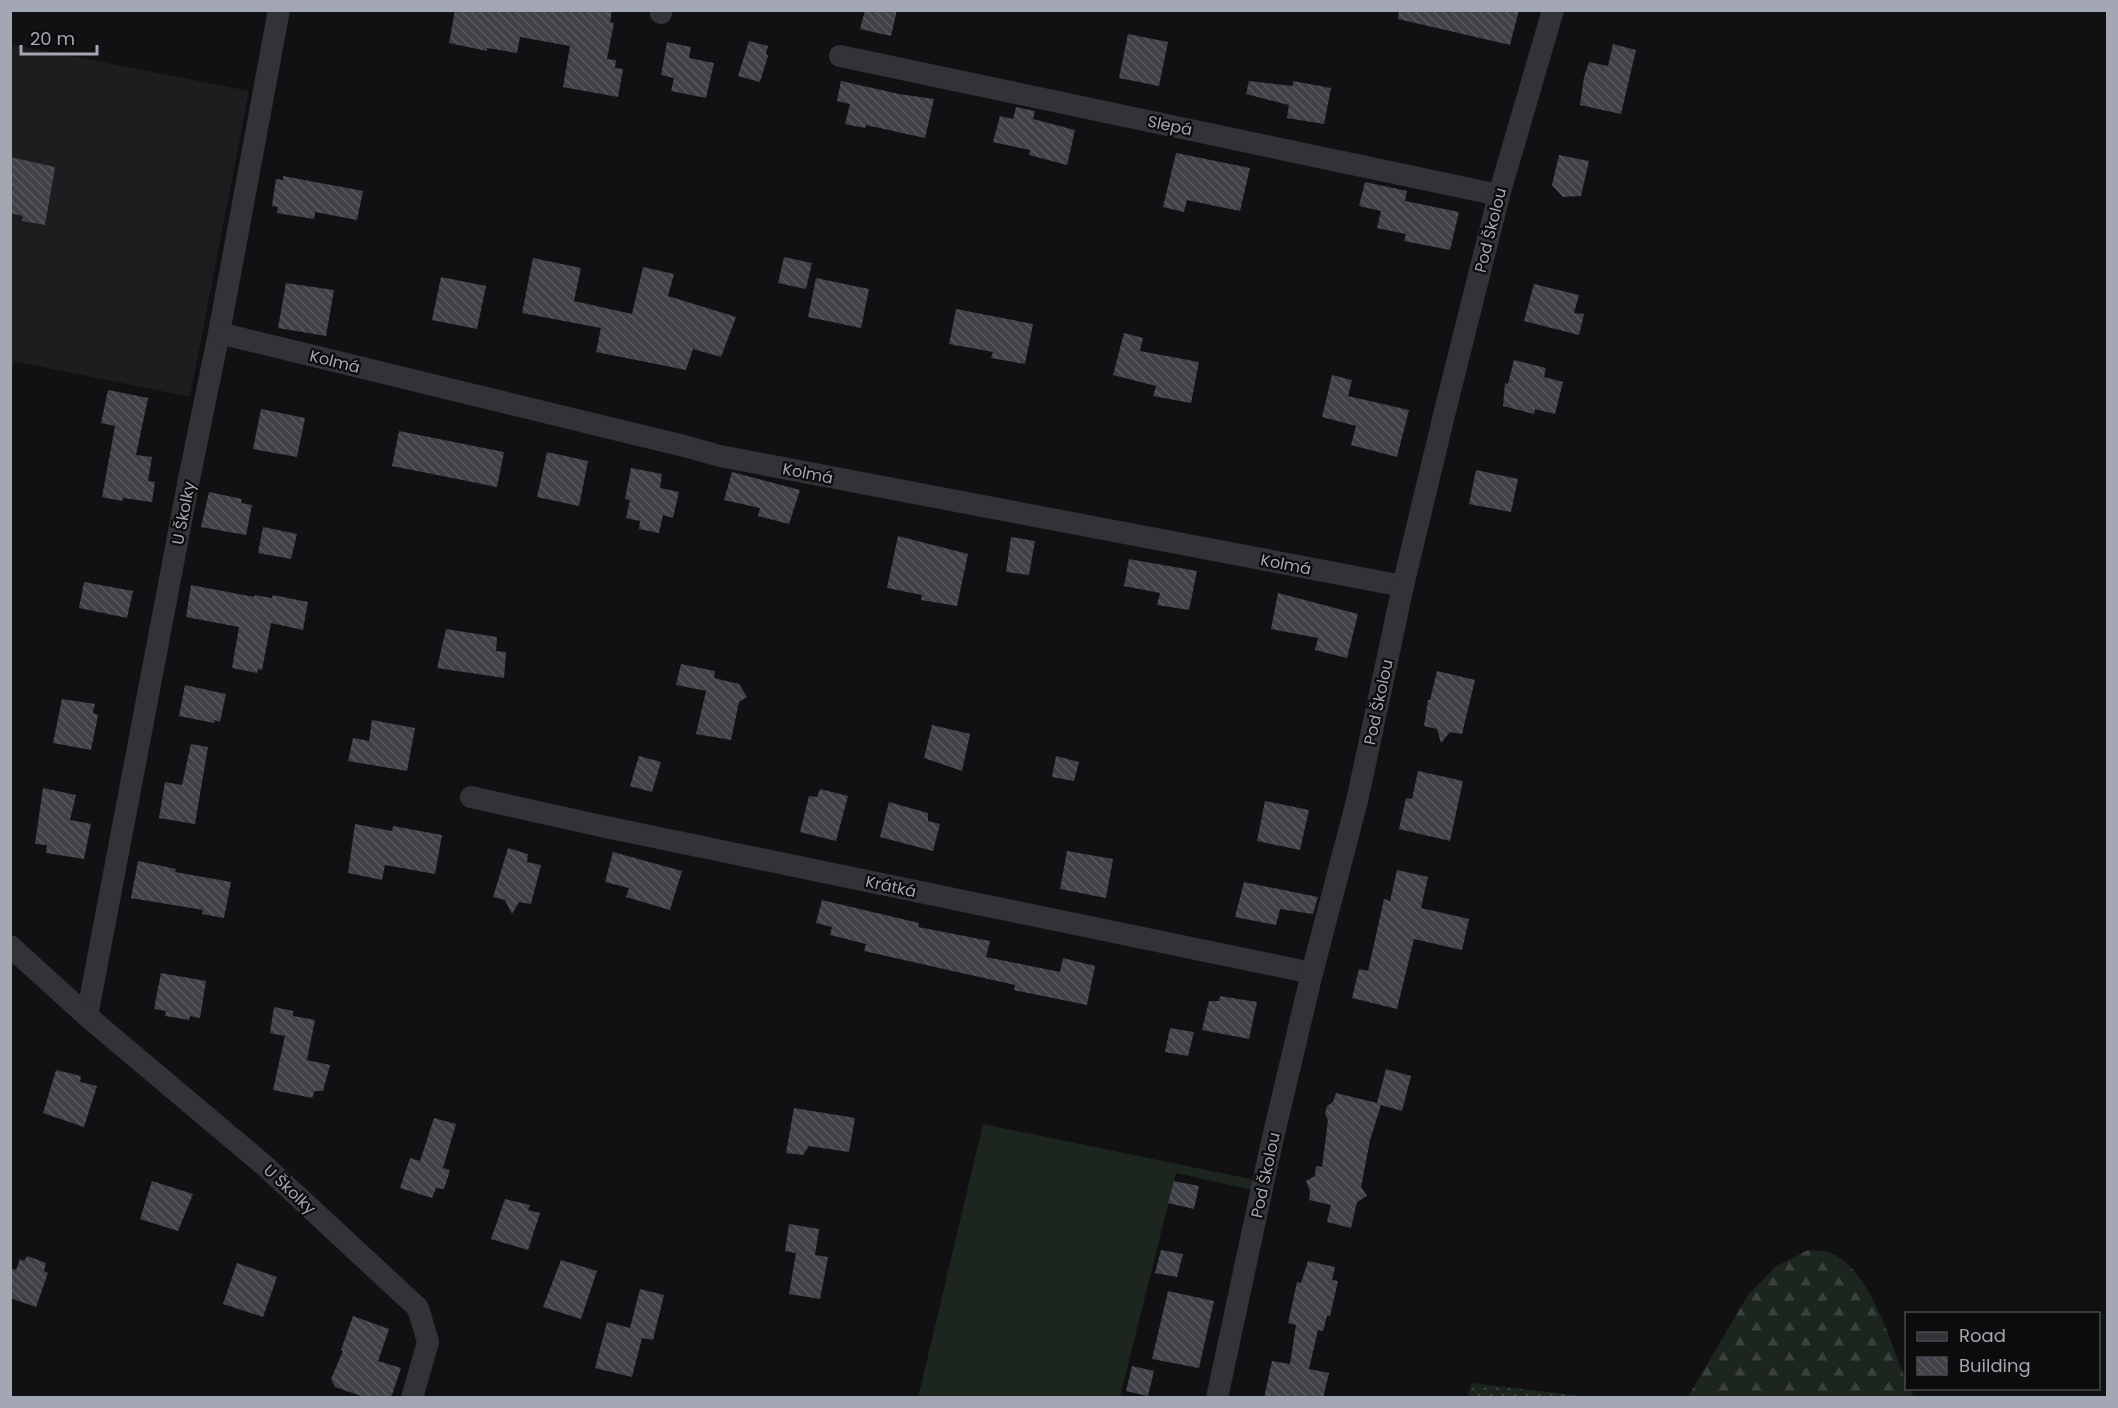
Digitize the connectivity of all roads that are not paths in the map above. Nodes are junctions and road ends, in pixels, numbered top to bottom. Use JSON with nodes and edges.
{"nodes":[{"id":1,"x":279,"y":10,"type":"edge"},
{"id":2,"x":1553,"y":10,"type":"edge"},
{"id":3,"x":840,"y":56,"type":"dead end"},
{"id":4,"x":1499,"y":195,"type":"junction"},
{"id":5,"x":219,"y":333,"type":"junction"},
{"id":6,"x":1403,"y":586,"type":"junction"},
{"id":7,"x":471,"y":797,"type":"dead end"},
{"id":8,"x":10,"y":946,"type":"edge"},
{"id":9,"x":1312,"y":973,"type":"junction"},
{"id":10,"x":87,"y":1016,"type":"junction"},
{"id":11,"x":412,"y":1398,"type":"edge"},
{"id":12,"x":1217,"y":1398,"type":"edge"}],
"edges":[{"from":1,"to":5,"type":"street","name":"U Školky"},
{"from":2,"to":4,"type":"street","name":"Pod Školou"},
{"from":3,"to":4,"type":"street","name":"Slepá"},
{"from":4,"to":6,"type":"street","name":"Pod Školou"},
{"from":5,"to":6,"type":"street","name":"Kolmá"},
{"from":5,"to":10,"type":"street","name":"U Školky"},
{"from":6,"to":9,"type":"street","name":"Pod Školou"},
{"from":7,"to":9,"type":"street","name":"Krátká"},
{"from":8,"to":10,"type":"street","name":"U Školky"},
{"from":9,"to":12,"type":"street","name":"Pod Školou"},
{"from":10,"to":11,"type":"street","name":"U Školky"}]}
